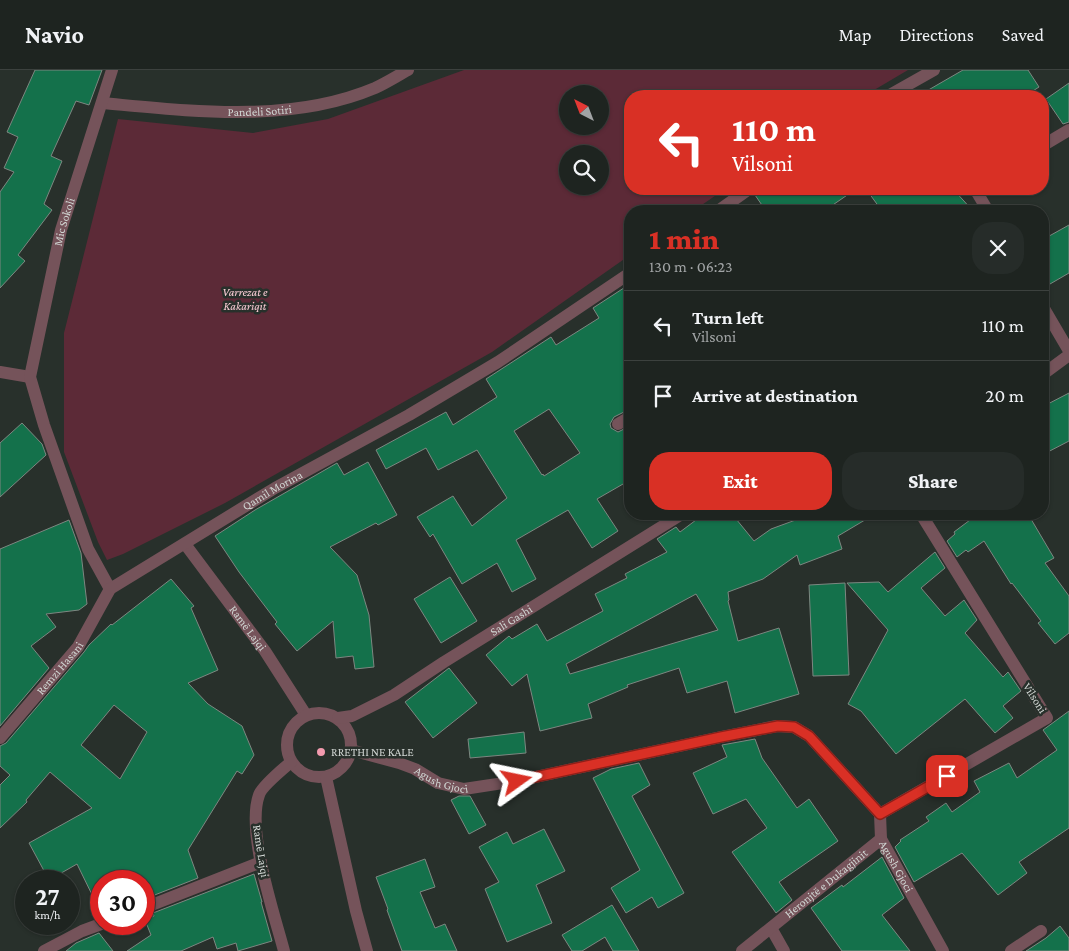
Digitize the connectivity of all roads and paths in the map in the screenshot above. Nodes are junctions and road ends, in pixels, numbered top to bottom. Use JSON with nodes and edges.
{"nodes":[{"id":1,"x":112,"y":70,"type":"edge"},
{"id":2,"x":408,"y":70,"type":"edge"},
{"id":3,"x":934,"y":70,"type":"edge"},
{"id":4,"x":907,"y":85,"type":"junction"},
{"id":5,"x":898,"y":90,"type":"edge"},
{"id":6,"x":910,"y":90,"type":"edge"},
{"id":7,"x":102,"y":103,"type":"junction"},
{"id":8,"x":1069,"y":130,"type":"edge"},
{"id":9,"x":1049,"y":142,"type":"edge"},
{"id":10,"x":743,"y":195,"type":"edge"},
{"id":11,"x":734,"y":205,"type":"edge"},
{"id":12,"x":624,"y":277,"type":"edge"},
{"id":13,"x":1049,"y":317,"type":"edge"},
{"id":14,"x":1069,"y":351,"type":"edge"},
{"id":15,"x":1069,"y":355,"type":"edge"},
{"id":16,"x":1049,"y":370,"type":"edge"},
{"id":17,"x":0,"y":372,"type":"edge"},
{"id":18,"x":30,"y":377,"type":"junction"},
{"id":19,"x":624,"y":420,"type":"edge"},
{"id":20,"x":618,"y":424,"type":"dead end"},
{"id":21,"x":672,"y":520,"type":"edge"},
{"id":22,"x":925,"y":520,"type":"edge"},
{"id":23,"x":185,"y":544,"type":"junction"},
{"id":24,"x":110,"y":589,"type":"junction"},
{"id":25,"x":306,"y":715,"type":"junction"},
{"id":26,"x":338,"y":718,"type":"junction"},
{"id":27,"x":0,"y":738,"type":"edge"},
{"id":28,"x":351,"y":750,"type":"junction"},
{"id":29,"x":291,"y":762,"type":"junction"},
{"id":30,"x":326,"y":777,"type":"junction"},
{"id":31,"x":880,"y":814,"type":"junction"},
{"id":32,"x":881,"y":839,"type":"junction"},
{"id":33,"x":261,"y":862,"type":"junction"},
{"id":34,"x":155,"y":904,"type":"edge"},
{"id":35,"x":90,"y":928,"type":"edge"},
{"id":36,"x":771,"y":928,"type":"junction"},
{"id":37,"x":1041,"y":931,"type":"dead end"},
{"id":38,"x":44,"y":951,"type":"edge"},
{"id":39,"x":284,"y":951,"type":"edge"},
{"id":40,"x":367,"y":951,"type":"edge"},
{"id":41,"x":742,"y":951,"type":"edge"},
{"id":42,"x":784,"y":951,"type":"edge"},
{"id":43,"x":943,"y":951,"type":"edge"},
{"id":44,"x":1011,"y":951,"type":"edge"}],
"edges":[{"from":1,"to":7,"type":"street","name":"Mic Sokoli"},
{"from":2,"to":7,"type":"street","name":"Pandeli Sotiri"},
{"from":3,"to":4,"type":"street"},
{"from":4,"to":5,"type":"street"},
{"from":4,"to":6,"type":"street"},
{"from":7,"to":18,"type":"street","name":"Mic Sokoli"},
{"from":8,"to":9,"type":"street"},
{"from":10,"to":11,"type":"street"},
{"from":12,"to":23,"type":"street","name":"Qamil Morina"},
{"from":13,"to":14,"type":"street"},
{"from":15,"to":16,"type":"street"},
{"from":17,"to":18,"type":"street"},
{"from":18,"to":24,"type":"street"},
{"from":19,"to":20,"type":"street"},
{"from":21,"to":26,"type":"street","name":"Sali Gashi"},
{"from":22,"to":31,"type":"street","name":"Vilsoni"},
{"from":23,"to":24,"type":"street","name":"Qamil Morina"},
{"from":23,"to":25,"type":"street","name":"Ramë Lajqi"},
{"from":24,"to":27,"type":"street","name":"Remzi Hasani"},
{"from":25,"to":26,"type":"street"},
{"from":25,"to":29,"type":"street"},
{"from":26,"to":28,"type":"street"},
{"from":28,"to":30,"type":"street"},
{"from":28,"to":31,"type":"street","name":"Agush Gjoci"},
{"from":29,"to":30,"type":"street"},
{"from":29,"to":33,"type":"street","name":"Ramē Lajqi"},
{"from":30,"to":40,"type":"street"},
{"from":31,"to":32,"type":"street","name":"Agush Gjoci"},
{"from":32,"to":36,"type":"street","name":"Heronjtë e Dukagjinit"},
{"from":32,"to":43,"type":"street","name":"Agush Gjoci"},
{"from":33,"to":34,"type":"street"},
{"from":33,"to":39,"type":"street","name":"Ramē Lajqi"},
{"from":35,"to":38,"type":"street"},
{"from":36,"to":41,"type":"street","name":"Heronjtë e Dukagjinit"},
{"from":36,"to":42,"type":"street"},
{"from":37,"to":44,"type":"street"}]}
